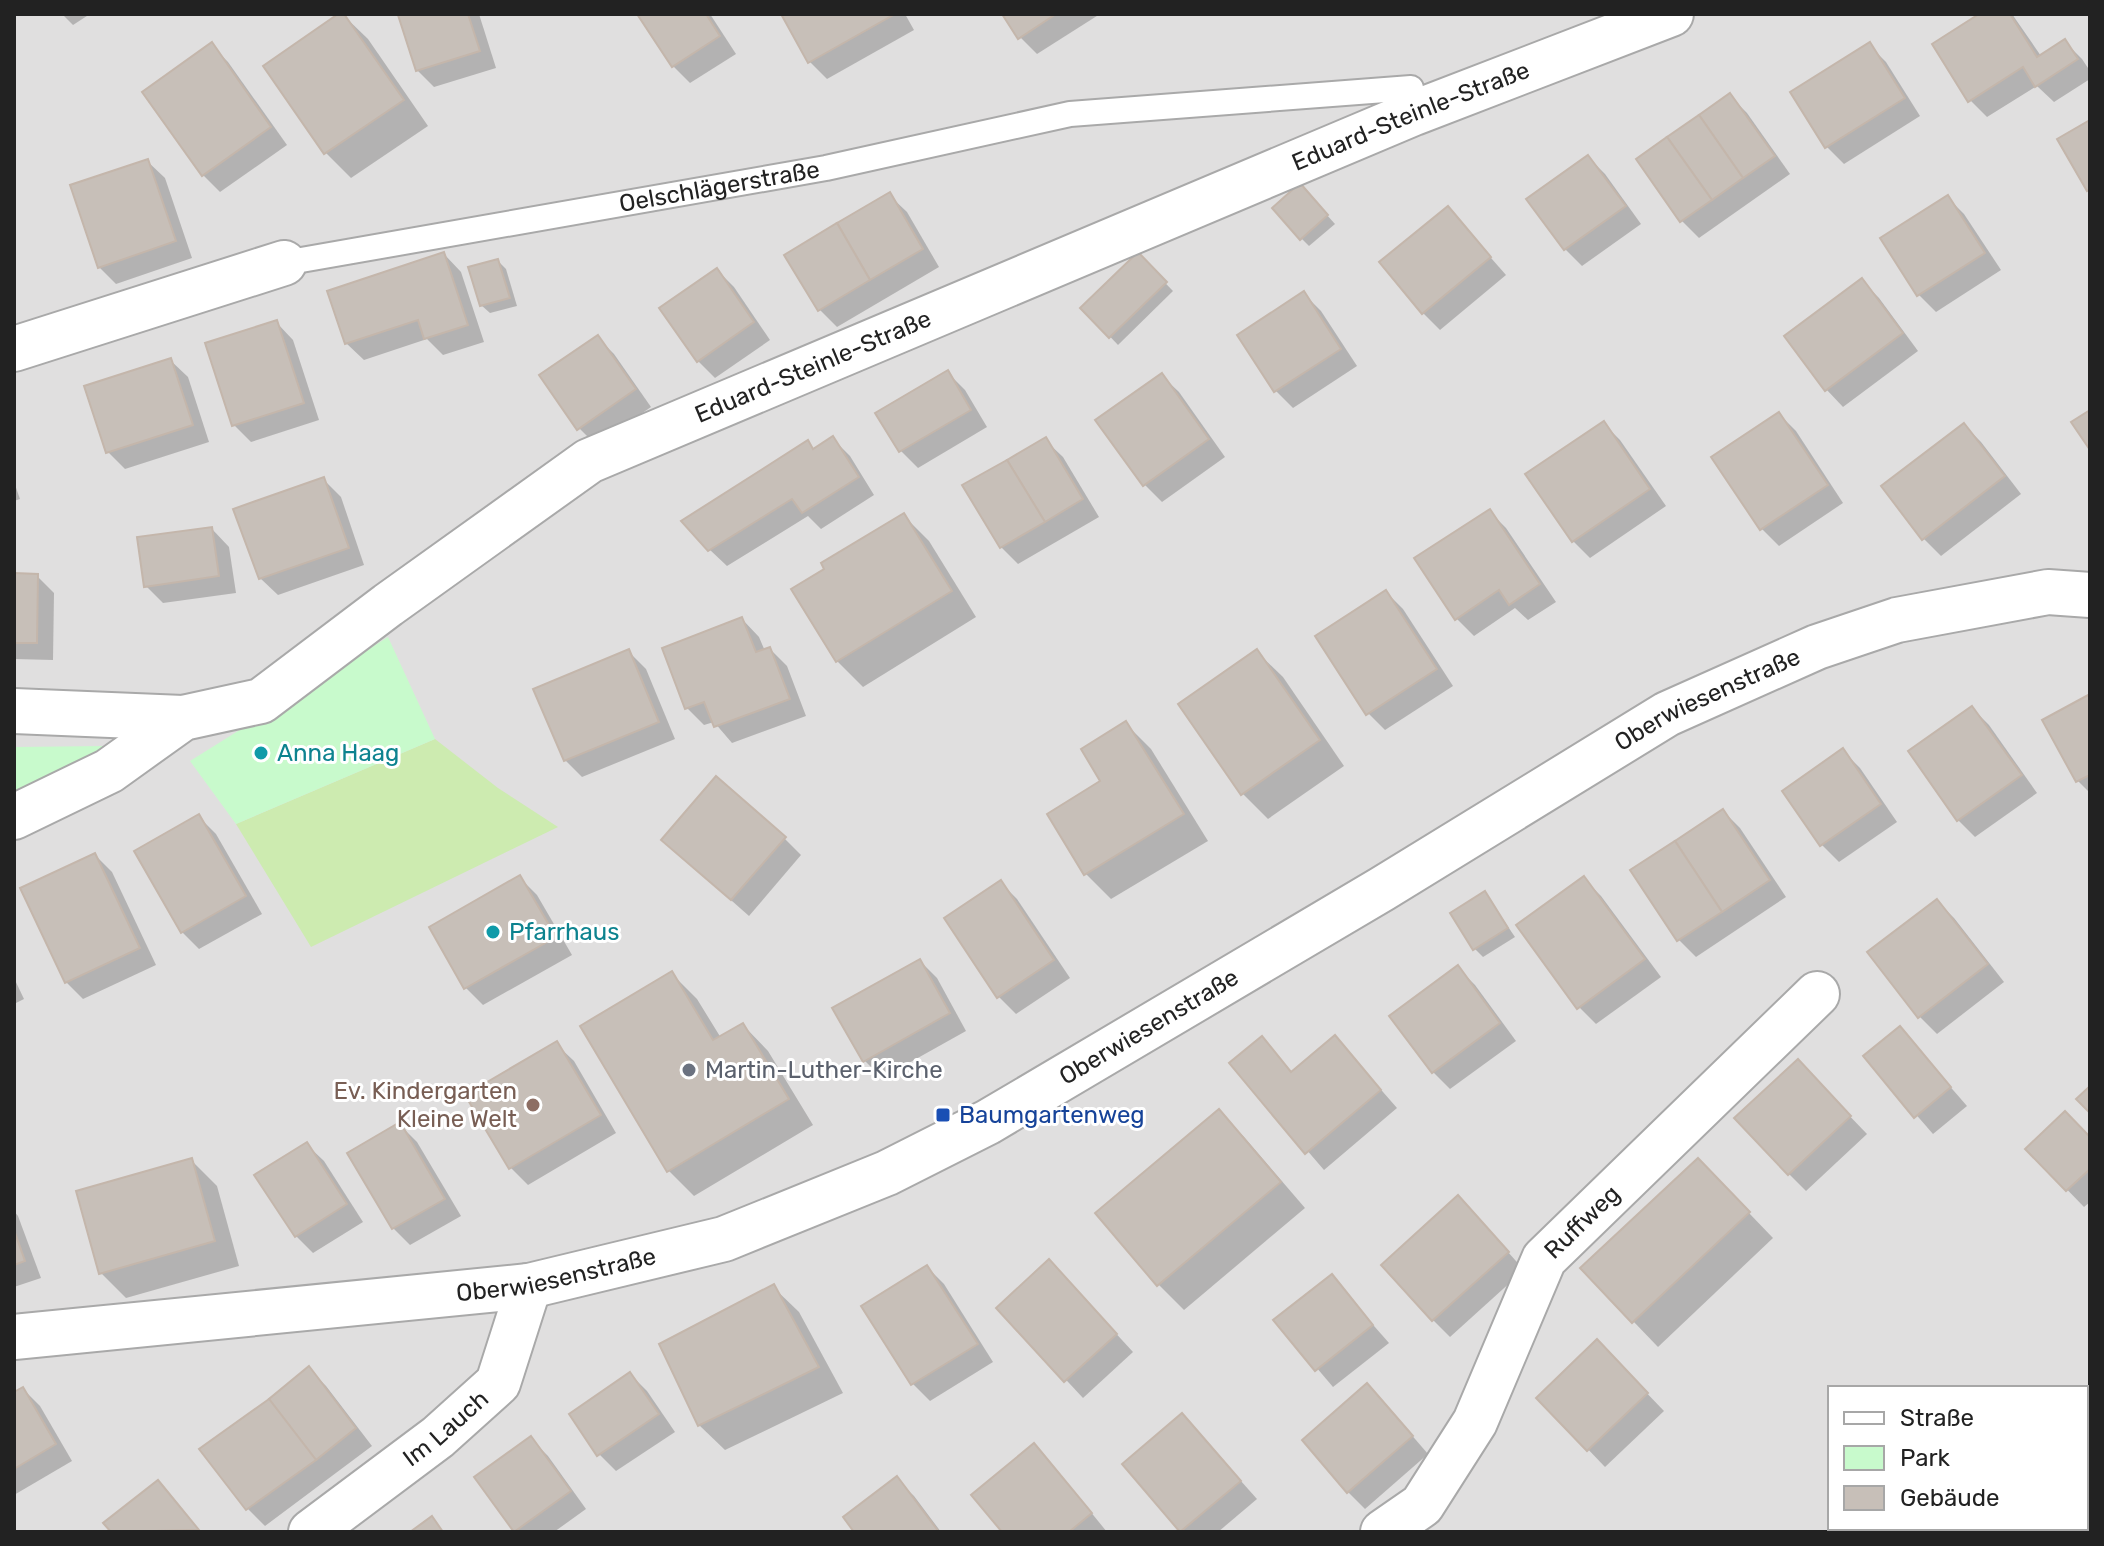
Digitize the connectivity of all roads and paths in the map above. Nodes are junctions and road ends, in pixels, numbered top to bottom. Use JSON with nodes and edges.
{"nodes":[{"id":1,"x":1671,"y":14,"type":"edge"},
{"id":2,"x":1414,"y":113,"type":"junction"},
{"id":3,"x":284,"y":263,"type":"joint"},
{"id":4,"x":14,"y":349,"type":"edge"},
{"id":5,"x":2090,"y":595,"type":"edge"},
{"id":6,"x":14,"y":711,"type":"edge"},
{"id":7,"x":183,"y":718,"type":"junction"},
{"id":8,"x":14,"y":817,"type":"edge"},
{"id":9,"x":1817,"y":994,"type":"dead end"},
{"id":10,"x":529,"y":1286,"type":"junction"},
{"id":11,"x":14,"y":1337,"type":"edge"},
{"id":12,"x":311,"y":1532,"type":"edge"},
{"id":13,"x":1383,"y":1532,"type":"edge"}],
"edges":[{"from":1,"to":2,"type":"street","name":"Eduard-Steinle-Straße"},
{"from":2,"to":3,"type":"lane","name":"Oelschlägerstraße"},
{"from":2,"to":7,"type":"street","name":"Eduard-Steinle-Straße"},
{"from":3,"to":4,"type":"street","name":"Oelschlägerstraße"},
{"from":5,"to":10,"type":"street","name":"Oberwiesenstraße"},
{"from":6,"to":7,"type":"street"},
{"from":7,"to":8,"type":"street","name":"Eduard-Steinle-Straße"},
{"from":9,"to":13,"type":"street","name":"Ruffweg"},
{"from":10,"to":11,"type":"street","name":"Oberwiesenstraße"},
{"from":10,"to":12,"type":"street","name":"Im Lauch"}]}
